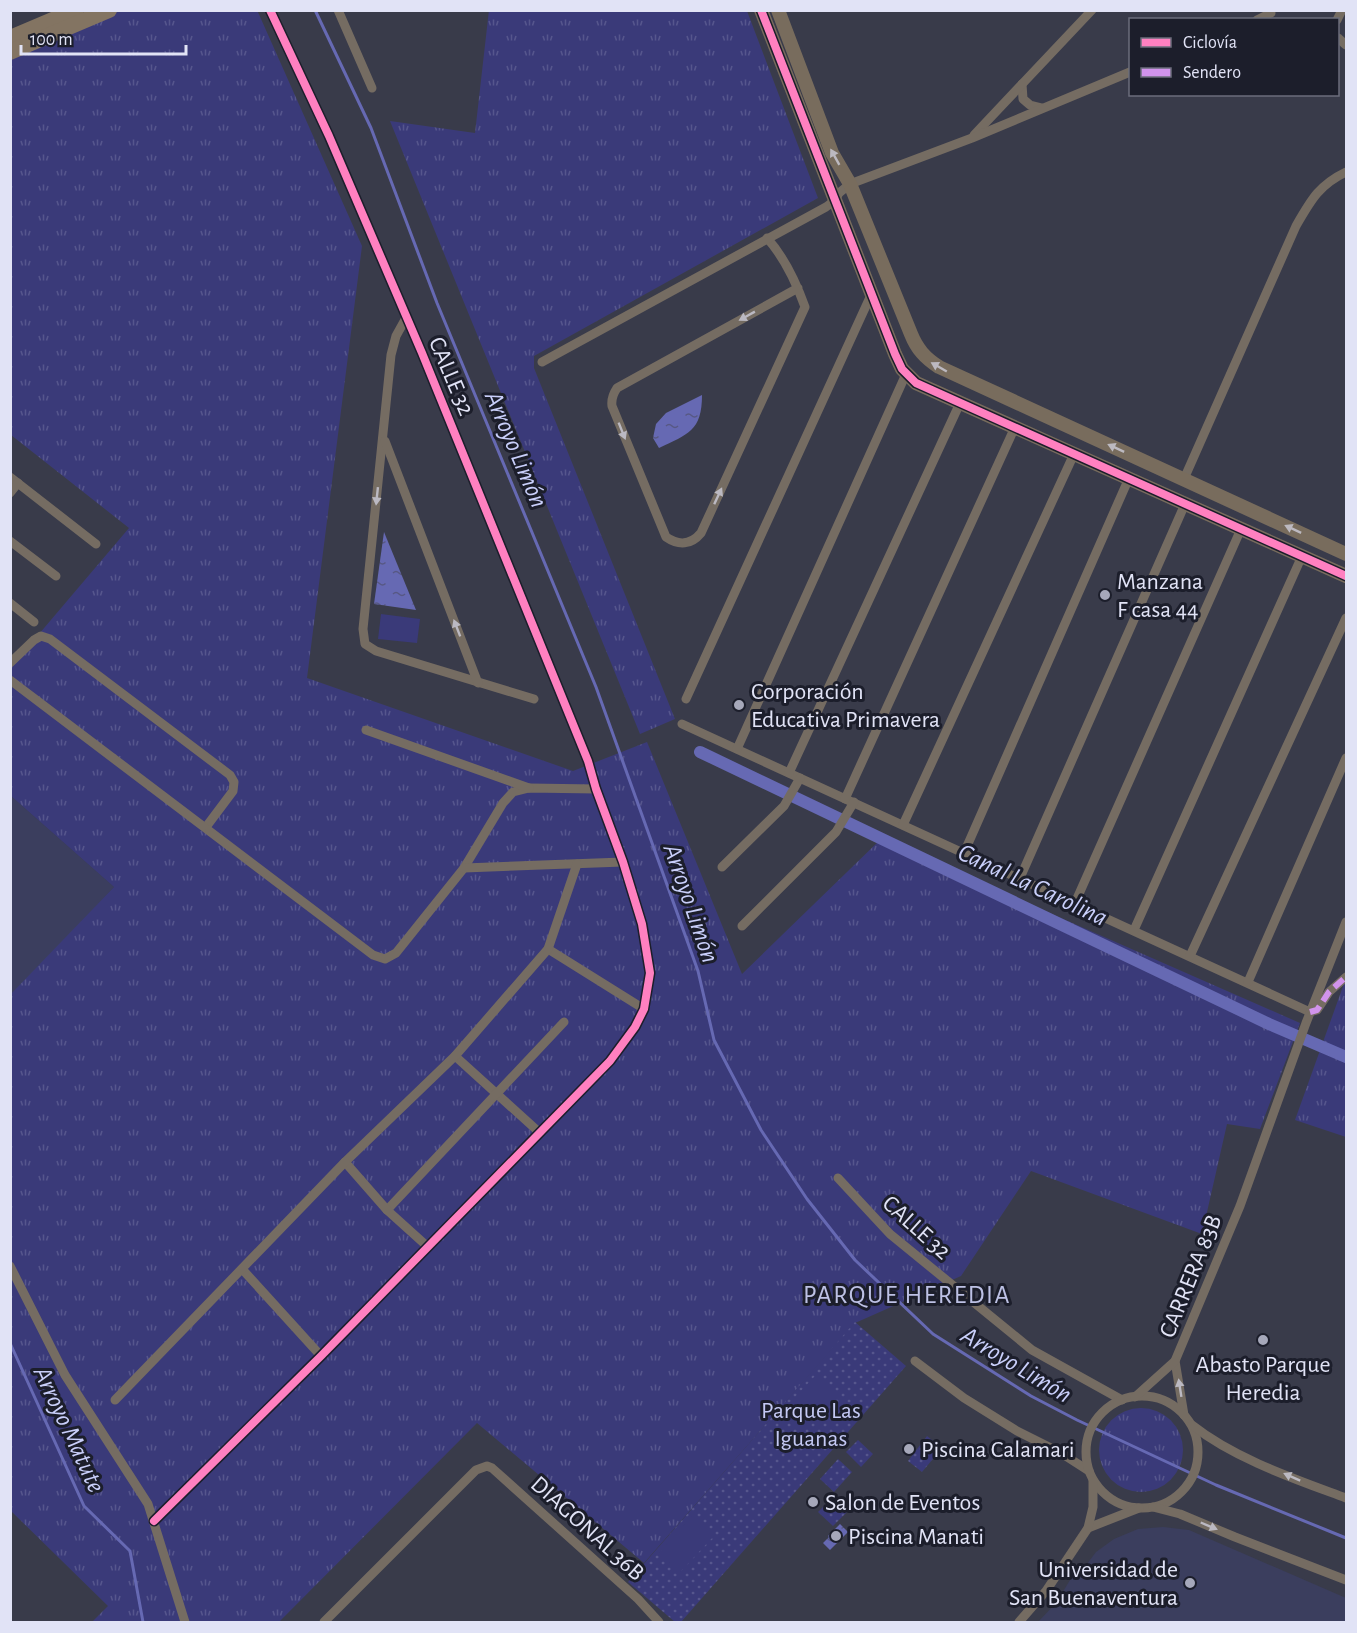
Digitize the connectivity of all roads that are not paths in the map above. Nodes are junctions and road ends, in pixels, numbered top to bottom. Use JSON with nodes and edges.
{"nodes":[{"id":1,"x":76,"y":10,"type":"edge"},
{"id":2,"x":109,"y":10,"type":"edge"},
{"id":3,"x":270,"y":10,"type":"edge"},
{"id":4,"x":338,"y":10,"type":"edge"},
{"id":5,"x":761,"y":10,"type":"edge"},
{"id":6,"x":778,"y":10,"type":"edge"},
{"id":7,"x":1092,"y":10,"type":"edge"},
{"id":8,"x":1343,"y":10,"type":"edge"},
{"id":9,"x":1347,"y":19,"type":"edge"},
{"id":10,"x":10,"y":38,"type":"edge"},
{"id":11,"x":10,"y":52,"type":"edge"},
{"id":12,"x":1129,"y":73,"type":"edge"},
{"id":13,"x":1022,"y":84,"type":"junction"},
{"id":14,"x":372,"y":88,"type":"dead end"},
{"id":15,"x":1043,"y":108,"type":"junction"},
{"id":16,"x":972,"y":138,"type":"junction"},
{"id":17,"x":1347,"y":172,"type":"edge"},
{"id":18,"x":850,"y":184,"type":"junction"},
{"id":19,"x":834,"y":201,"type":"junction"},
{"id":20,"x":767,"y":238,"type":"junction"},
{"id":21,"x":798,"y":288,"type":"junction"},
{"id":22,"x":871,"y":295,"type":"junction"},
{"id":23,"x":406,"y":318,"type":"junction"},
{"id":24,"x":542,"y":362,"type":"dead end"},
{"id":25,"x":906,"y":374,"type":"junction"},
{"id":26,"x":960,"y":403,"type":"junction"},
{"id":27,"x":1058,"y":422,"type":"junction"},
{"id":28,"x":1015,"y":427,"type":"junction"},
{"id":29,"x":384,"y":438,"type":"junction"},
{"id":30,"x":1049,"y":442,"type":"junction"},
{"id":31,"x":1074,"y":454,"type":"junction"},
{"id":32,"x":1129,"y":478,"type":"junction"},
{"id":33,"x":1184,"y":479,"type":"junction"},
{"id":34,"x":14,"y":480,"type":"edge"},
{"id":35,"x":10,"y":493,"type":"edge"},
{"id":36,"x":1185,"y":504,"type":"junction"},
{"id":37,"x":1241,"y":529,"type":"junction"},
{"id":38,"x":10,"y":541,"type":"edge"},
{"id":39,"x":96,"y":544,"type":"dead end"},
{"id":40,"x":1347,"y":554,"type":"edge"},
{"id":41,"x":1302,"y":556,"type":"junction"},
{"id":42,"x":56,"y":576,"type":"dead end"},
{"id":43,"x":1347,"y":576,"type":"edge"},
{"id":44,"x":10,"y":603,"type":"edge"},
{"id":45,"x":1347,"y":618,"type":"edge"},
{"id":46,"x":34,"y":622,"type":"dead end"},
{"id":47,"x":10,"y":663,"type":"edge"},
{"id":48,"x":10,"y":680,"type":"edge"},
{"id":49,"x":478,"y":683,"type":"junction"},
{"id":50,"x":534,"y":699,"type":"dead end"},
{"id":51,"x":686,"y":699,"type":"dead end"},
{"id":52,"x":682,"y":724,"type":"dead end"},
{"id":53,"x":366,"y":730,"type":"dead end"},
{"id":54,"x":737,"y":749,"type":"junction"},
{"id":55,"x":1347,"y":758,"type":"edge"},
{"id":56,"x":789,"y":773,"type":"junction"},
{"id":57,"x":800,"y":778,"type":"junction"},
{"id":58,"x":529,"y":788,"type":"junction"},
{"id":59,"x":596,"y":789,"type":"junction"},
{"id":60,"x":849,"y":800,"type":"junction"},
{"id":61,"x":903,"y":825,"type":"junction"},
{"id":62,"x":206,"y":827,"type":"junction"},
{"id":63,"x":964,"y":853,"type":"junction"},
{"id":64,"x":624,"y":862,"type":"junction"},
{"id":65,"x":576,"y":864,"type":"junction"},
{"id":66,"x":722,"y":867,"type":"dead end"},
{"id":67,"x":464,"y":868,"type":"junction"},
{"id":68,"x":1020,"y":878,"type":"junction"},
{"id":69,"x":1075,"y":903,"type":"junction"},
{"id":70,"x":1347,"y":922,"type":"edge"},
{"id":71,"x":742,"y":926,"type":"dead end"},
{"id":72,"x":1134,"y":930,"type":"junction"},
{"id":73,"x":548,"y":949,"type":"junction"},
{"id":74,"x":1190,"y":956,"type":"junction"},
{"id":75,"x":1347,"y":977,"type":"edge"},
{"id":76,"x":1248,"y":982,"type":"junction"},
{"id":77,"x":644,"y":1009,"type":"junction"},
{"id":78,"x":1310,"y":1012,"type":"junction"},
{"id":79,"x":564,"y":1022,"type":"dead end"},
{"id":80,"x":455,"y":1056,"type":"junction"},
{"id":81,"x":497,"y":1094,"type":"junction"},
{"id":82,"x":540,"y":1133,"type":"junction"},
{"id":83,"x":345,"y":1162,"type":"junction"},
{"id":84,"x":838,"y":1178,"type":"dead end"},
{"id":85,"x":387,"y":1210,"type":"junction"},
{"id":86,"x":428,"y":1247,"type":"junction"},
{"id":87,"x":10,"y":1266,"type":"edge"},
{"id":88,"x":242,"y":1269,"type":"junction"},
{"id":89,"x":321,"y":1356,"type":"junction"},
{"id":90,"x":915,"y":1362,"type":"dead end"},
{"id":91,"x":1175,"y":1362,"type":"junction"},
{"id":92,"x":1136,"y":1397,"type":"junction"},
{"id":93,"x":115,"y":1400,"type":"dead end"},
{"id":94,"x":1122,"y":1400,"type":"junction"},
{"id":95,"x":1187,"y":1419,"type":"junction"},
{"id":96,"x":1091,"y":1475,"type":"junction"},
{"id":97,"x":1347,"y":1498,"type":"edge"},
{"id":98,"x":1154,"y":1507,"type":"junction"},
{"id":99,"x":1139,"y":1508,"type":"junction"},
{"id":100,"x":154,"y":1521,"type":"junction"},
{"id":101,"x":1089,"y":1528,"type":"junction"},
{"id":102,"x":1347,"y":1580,"type":"edge"},
{"id":103,"x":184,"y":1623,"type":"edge"},
{"id":104,"x":324,"y":1623,"type":"edge"},
{"id":105,"x":659,"y":1623,"type":"edge"},
{"id":106,"x":1019,"y":1623,"type":"edge"}],
"edges":[{"from":1,"to":10,"type":"highway"},
{"from":2,"to":11,"type":"highway"},
{"from":3,"to":23,"type":"street","name":"CALLE 32"},
{"from":4,"to":14,"type":"street"},
{"from":5,"to":19,"type":"street"},
{"from":18,"to":6,"type":"street","one_way":true},
{"from":7,"to":13,"type":"street"},
{"from":8,"to":9,"type":"street"},
{"from":12,"to":15,"type":"street"},
{"from":13,"to":15,"type":"street"},
{"from":13,"to":16,"type":"street"},
{"from":15,"to":16,"type":"street"},
{"from":16,"to":18,"type":"street"},
{"from":17,"to":33,"type":"street"},
{"from":18,"to":19,"type":"street"},
{"from":27,"to":18,"type":"street","one_way":true},
{"from":19,"to":20,"type":"street"},
{"from":19,"to":22,"type":"street"},
{"from":20,"to":21,"type":"street"},
{"from":20,"to":24,"type":"street"},
{"from":21,"to":21,"type":"street","one_way":true},
{"from":22,"to":25,"type":"street"},
{"from":22,"to":51,"type":"street"},
{"from":23,"to":29,"type":"street"},
{"from":23,"to":59,"type":"street","name":"CALLE 32"},
{"from":25,"to":26,"type":"street"},
{"from":25,"to":54,"type":"street"},
{"from":26,"to":28,"type":"street"},
{"from":26,"to":56,"type":"street"},
{"from":27,"to":30,"type":"street"},
{"from":33,"to":27,"type":"street","one_way":true},
{"from":28,"to":30,"type":"street"},
{"from":28,"to":60,"type":"street"},
{"from":49,"to":29,"type":"street","one_way":true},
{"from":29,"to":49,"type":"street","one_way":true},
{"from":30,"to":31,"type":"street"},
{"from":31,"to":32,"type":"street"},
{"from":31,"to":61,"type":"street"},
{"from":32,"to":36,"type":"street"},
{"from":32,"to":63,"type":"street"},
{"from":40,"to":33,"type":"street","one_way":true},
{"from":34,"to":35,"type":"street"},
{"from":34,"to":39,"type":"street"},
{"from":36,"to":37,"type":"street"},
{"from":36,"to":68,"type":"street"},
{"from":37,"to":41,"type":"street"},
{"from":37,"to":69,"type":"street"},
{"from":38,"to":42,"type":"street"},
{"from":41,"to":43,"type":"street"},
{"from":41,"to":72,"type":"street"},
{"from":44,"to":46,"type":"street"},
{"from":45,"to":74,"type":"street"},
{"from":47,"to":62,"type":"street"},
{"from":48,"to":62,"type":"street"},
{"from":49,"to":50,"type":"street"},
{"from":52,"to":54,"type":"street"},
{"from":53,"to":58,"type":"street"},
{"from":54,"to":56,"type":"street"},
{"from":55,"to":76,"type":"street"},
{"from":56,"to":57,"type":"street"},
{"from":57,"to":60,"type":"street"},
{"from":57,"to":66,"type":"street"},
{"from":58,"to":59,"type":"street"},
{"from":58,"to":67,"type":"street"},
{"from":59,"to":64,"type":"street","name":"CALLE 32"},
{"from":60,"to":61,"type":"street"},
{"from":60,"to":71,"type":"street"},
{"from":61,"to":63,"type":"street"},
{"from":62,"to":67,"type":"street"},
{"from":63,"to":68,"type":"street"},
{"from":64,"to":65,"type":"street"},
{"from":64,"to":77,"type":"street","name":"CALLE 32"},
{"from":65,"to":67,"type":"street"},
{"from":65,"to":73,"type":"street"},
{"from":68,"to":69,"type":"street"},
{"from":69,"to":72,"type":"street"},
{"from":70,"to":78,"type":"street","name":"CARRERA 83B"},
{"from":72,"to":74,"type":"street"},
{"from":73,"to":77,"type":"street"},
{"from":73,"to":80,"type":"street"},
{"from":74,"to":76,"type":"street"},
{"from":75,"to":78,"type":"street"},
{"from":76,"to":78,"type":"street"},
{"from":77,"to":82,"type":"street","name":"CALLE 32"},
{"from":78,"to":91,"type":"street","name":"CARRERA 83B"},
{"from":79,"to":81,"type":"street"},
{"from":80,"to":81,"type":"street"},
{"from":80,"to":83,"type":"street"},
{"from":81,"to":82,"type":"street"},
{"from":81,"to":85,"type":"street"},
{"from":82,"to":86,"type":"street","name":"CALLE 32"},
{"from":83,"to":85,"type":"street"},
{"from":83,"to":88,"type":"street"},
{"from":84,"to":94,"type":"street","name":"CALLE 32"},
{"from":85,"to":86,"type":"street"},
{"from":86,"to":89,"type":"street","name":"CALLE 32"},
{"from":87,"to":100,"type":"street"},
{"from":88,"to":89,"type":"street"},
{"from":88,"to":93,"type":"street"},
{"from":89,"to":100,"type":"street","name":"CALLE 32"},
{"from":90,"to":96,"type":"street"},
{"from":91,"to":92,"type":"street"},
{"from":95,"to":91,"type":"street","one_way":true},
{"from":92,"to":94,"type":"street"},
{"from":92,"to":95,"type":"street"},
{"from":94,"to":96,"type":"street"},
{"from":97,"to":95,"type":"street","one_way":true},
{"from":95,"to":98,"type":"street"},
{"from":96,"to":99,"type":"street"},
{"from":96,"to":101,"type":"street"},
{"from":98,"to":99,"type":"street"},
{"from":98,"to":102,"type":"street","one_way":true},
{"from":99,"to":101,"type":"street"},
{"from":100,"to":103,"type":"street"},
{"from":101,"to":106,"type":"street"},
{"from":104,"to":105,"type":"street","name":"DIAGONAL 36B"}]}
